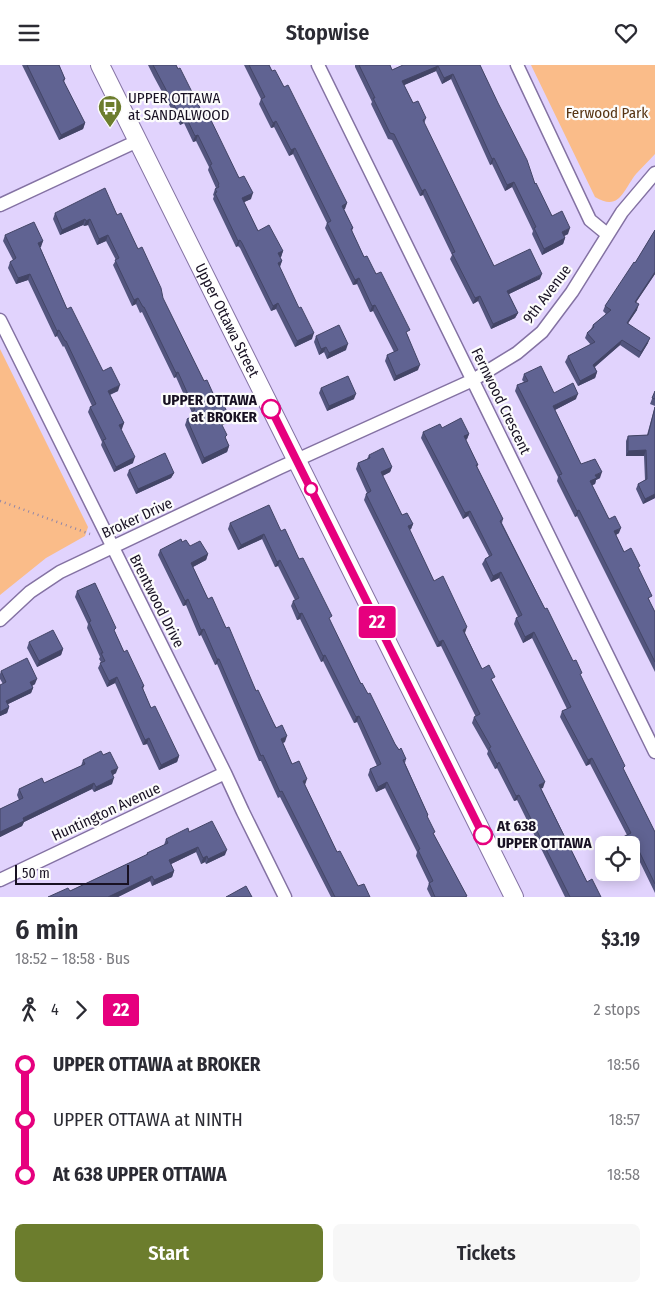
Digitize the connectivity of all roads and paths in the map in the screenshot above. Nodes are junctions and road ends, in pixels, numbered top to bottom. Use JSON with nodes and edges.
{"nodes":[{"id":1,"x":100,"y":65,"type":"edge"},
{"id":2,"x":318,"y":65,"type":"edge"},
{"id":3,"x":517,"y":65,"type":"edge"},
{"id":4,"x":138,"y":142,"type":"junction"},
{"id":5,"x":655,"y":173,"type":"edge"},
{"id":6,"x":0,"y":205,"type":"edge"},
{"id":7,"x":607,"y":235,"type":"junction"},
{"id":8,"x":0,"y":320,"type":"edge"},
{"id":9,"x":473,"y":380,"type":"junction"},
{"id":10,"x":297,"y":460,"type":"junction"},
{"id":11,"x":0,"y":501,"type":"edge"},
{"id":12,"x":113,"y":548,"type":"junction"},
{"id":13,"x":0,"y":620,"type":"edge"},
{"id":14,"x":655,"y":751,"type":"edge"},
{"id":15,"x":226,"y":773,"type":"junction"},
{"id":16,"x":0,"y":880,"type":"edge"},
{"id":17,"x":285,"y":897,"type":"edge"},
{"id":18,"x":514,"y":897,"type":"edge"}],
"edges":[{"from":1,"to":4,"type":"main road","name":"Upper Ottawa Street"},
{"from":2,"to":9,"type":"street","name":"Fernwood Crescent"},
{"from":3,"to":7,"type":"street"},
{"from":4,"to":6,"type":"street"},
{"from":4,"to":10,"type":"main road","name":"Upper Ottawa Street"},
{"from":5,"to":7,"type":"street","name":"9th Avenue"},
{"from":7,"to":9,"type":"street","name":"9th Avenue"},
{"from":8,"to":12,"type":"street","name":"Brentwood Drive"},
{"from":9,"to":10,"type":"street","name":"9th Avenue"},
{"from":9,"to":14,"type":"street","name":"Fernwood Crescent"},
{"from":10,"to":12,"type":"street","name":"Broker Drive"},
{"from":10,"to":18,"type":"main road","name":"Upper Ottawa Street"},
{"from":11,"to":12,"type":"path"},
{"from":12,"to":13,"type":"street","name":"Broker Drive"},
{"from":12,"to":15,"type":"street","name":"Brentwood Drive"},
{"from":15,"to":16,"type":"street","name":"Huntington Avenue"},
{"from":15,"to":17,"type":"street","name":"Brentwood Drive"}]}
